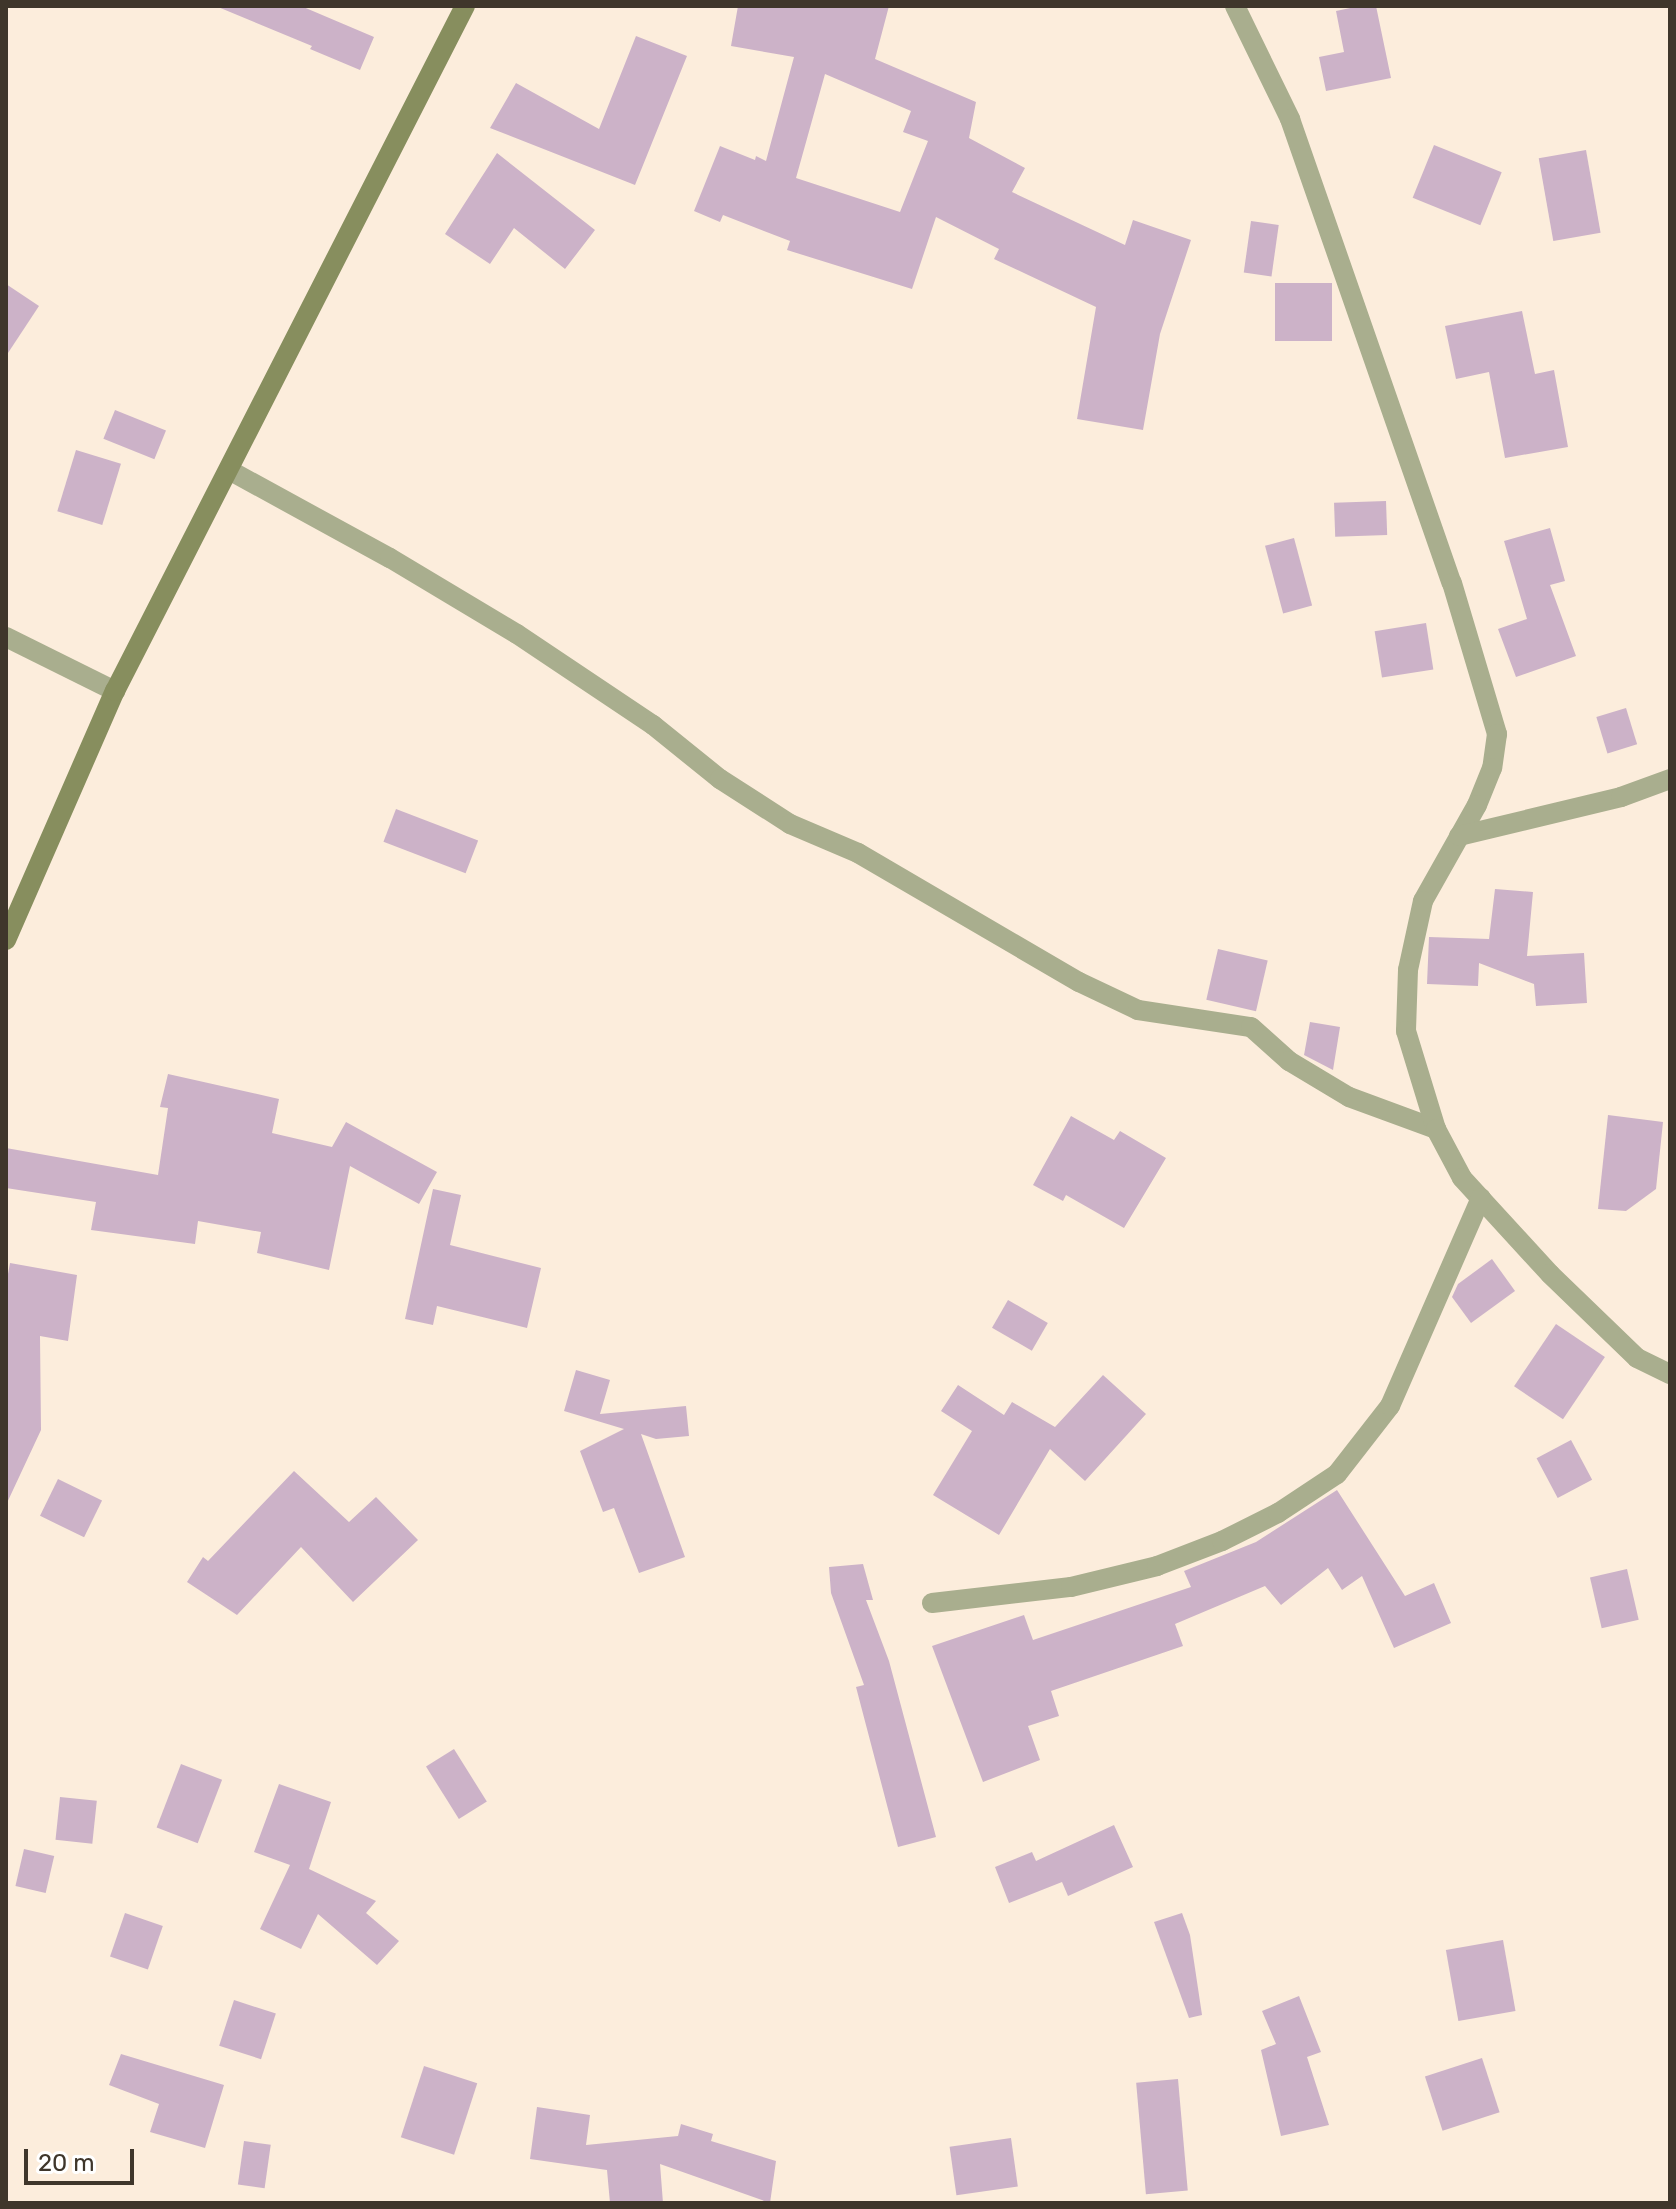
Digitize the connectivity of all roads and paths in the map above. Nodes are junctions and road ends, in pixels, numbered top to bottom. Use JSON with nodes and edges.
{"nodes":[{"id":1,"x":465,"y":6,"type":"edge"},
{"id":2,"x":1235,"y":6,"type":"edge"},
{"id":3,"x":229,"y":470,"type":"junction"},
{"id":4,"x":6,"y":637,"type":"edge"},
{"id":5,"x":115,"y":691,"type":"junction"},
{"id":6,"x":1670,"y":779,"type":"edge"},
{"id":7,"x":1459,"y":836,"type":"junction"},
{"id":8,"x":6,"y":940,"type":"edge"},
{"id":9,"x":1436,"y":1129,"type":"junction"},
{"id":10,"x":1481,"y":1198,"type":"junction"},
{"id":11,"x":1670,"y":1374,"type":"edge"},
{"id":12,"x":932,"y":1603,"type":"dead end"}],
"edges":[{"from":1,"to":3,"type":"street"},
{"from":2,"to":7,"type":"street"},
{"from":3,"to":5,"type":"street"},
{"from":3,"to":9,"type":"street"},
{"from":4,"to":5,"type":"street"},
{"from":5,"to":8,"type":"street"},
{"from":6,"to":7,"type":"street"},
{"from":7,"to":9,"type":"street"},
{"from":9,"to":10,"type":"street"},
{"from":10,"to":11,"type":"street"},
{"from":10,"to":12,"type":"street"}]}
